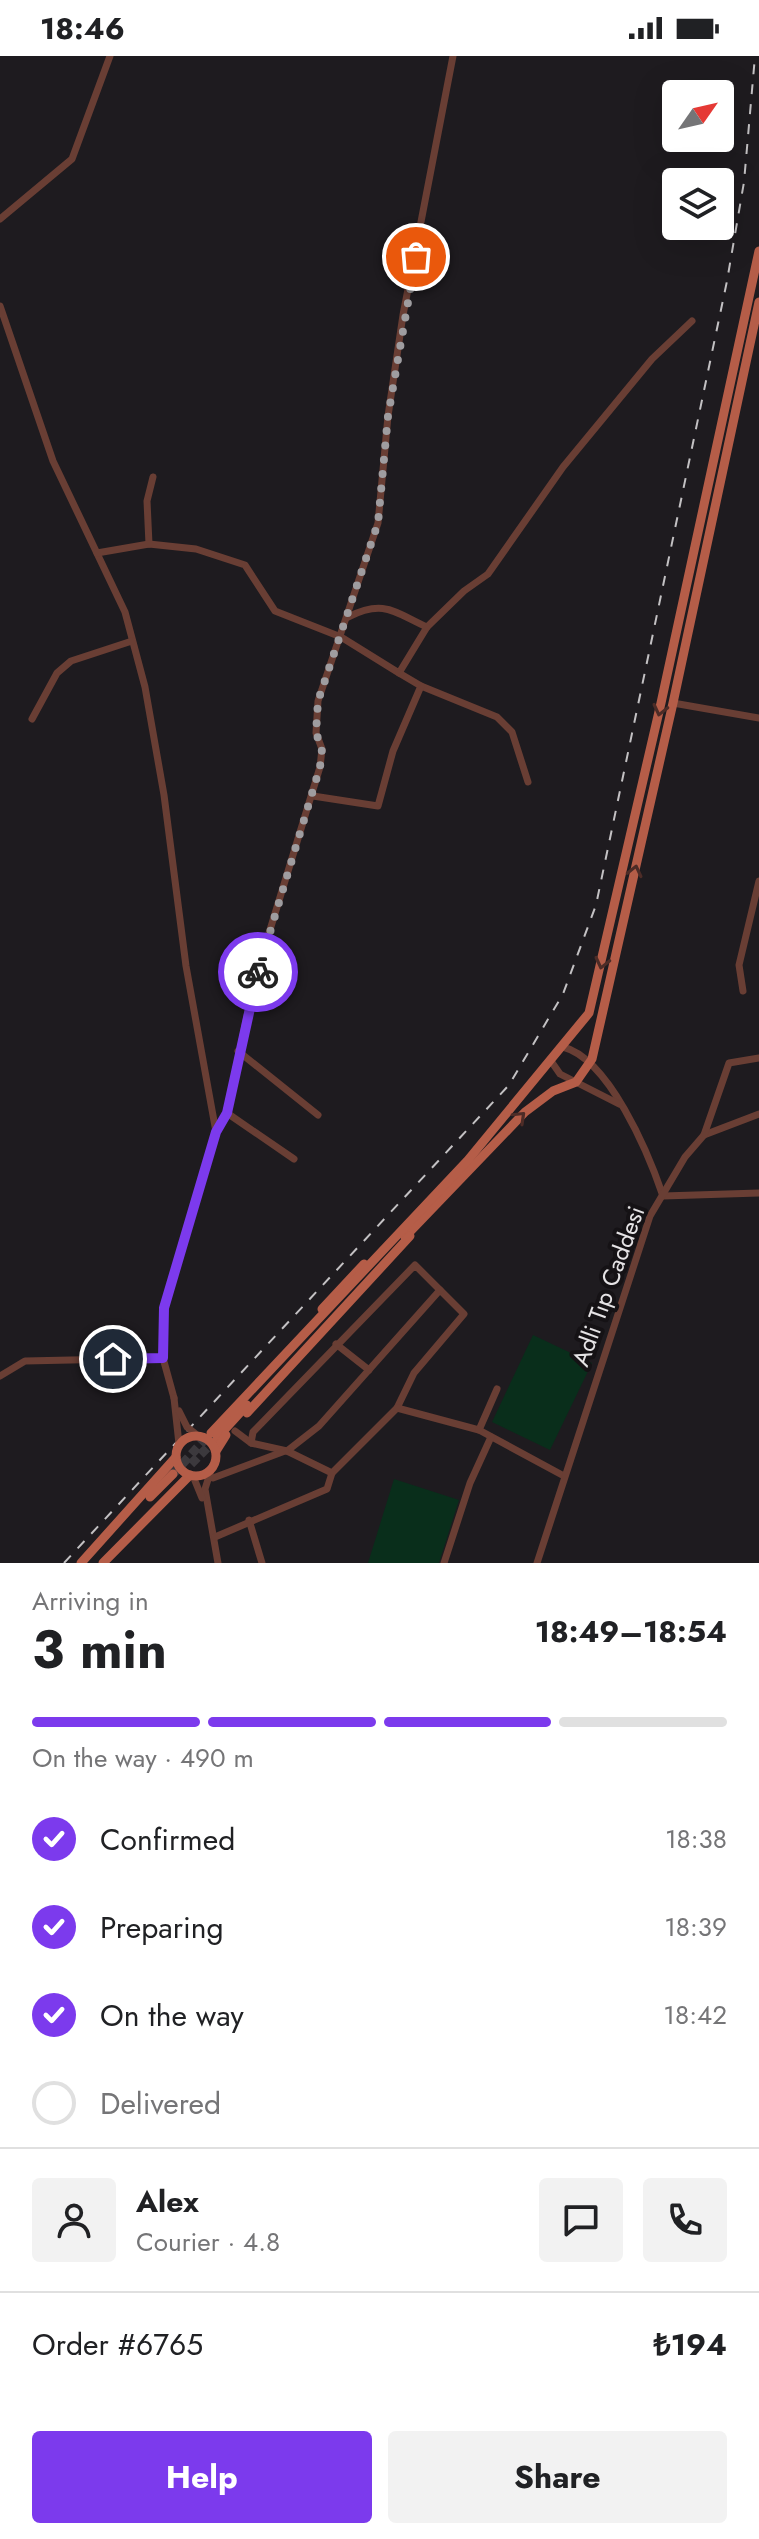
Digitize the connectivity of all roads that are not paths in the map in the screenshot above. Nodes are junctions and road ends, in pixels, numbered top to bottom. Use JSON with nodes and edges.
{"nodes":[{"id":1,"x":110,"y":56,"type":"edge"},
{"id":2,"x":453,"y":56,"type":"edge"},
{"id":3,"x":0,"y":219,"type":"edge"},
{"id":4,"x":759,"y":251,"type":"edge"},
{"id":5,"x":759,"y":302,"type":"edge"},
{"id":6,"x":0,"y":306,"type":"edge"},
{"id":7,"x":692,"y":321,"type":"dead end"},
{"id":8,"x":153,"y":477,"type":"dead end"},
{"id":9,"x":149,"y":544,"type":"junction"},
{"id":10,"x":97,"y":553,"type":"junction"},
{"id":11,"x":348,"y":617,"type":"junction"},
{"id":12,"x":427,"y":627,"type":"junction"},
{"id":13,"x":341,"y":637,"type":"junction"},
{"id":14,"x":132,"y":641,"type":"junction"},
{"id":15,"x":399,"y":673,"type":"junction"},
{"id":16,"x":421,"y":686,"type":"junction"},
{"id":17,"x":673,"y":703,"type":"junction"},
{"id":18,"x":759,"y":718,"type":"edge"},
{"id":19,"x":32,"y":719,"type":"dead end"},
{"id":20,"x":528,"y":782,"type":"dead end"},
{"id":21,"x":313,"y":796,"type":"junction"},
{"id":22,"x":759,"y":881,"type":"edge"},
{"id":23,"x":743,"y":991,"type":"dead end"},
{"id":24,"x":563,"y":1047,"type":"junction"},
{"id":25,"x":238,"y":1051,"type":"junction"},
{"id":26,"x":759,"y":1058,"type":"edge"},
{"id":27,"x":551,"y":1061,"type":"junction"},
{"id":28,"x":590,"y":1062,"type":"junction"},
{"id":29,"x":576,"y":1082,"type":"junction"},
{"id":30,"x":621,"y":1105,"type":"junction"},
{"id":31,"x":227,"y":1113,"type":"junction"},
{"id":32,"x":759,"y":1114,"type":"edge"},
{"id":33,"x":318,"y":1115,"type":"dead end"},
{"id":34,"x":216,"y":1132,"type":"junction"},
{"id":35,"x":704,"y":1135,"type":"junction"},
{"id":36,"x":294,"y":1159,"type":"dead end"},
{"id":37,"x":759,"y":1193,"type":"edge"},
{"id":38,"x":663,"y":1196,"type":"junction"},
{"id":39,"x":414,"y":1224,"type":"junction"},
{"id":40,"x":440,"y":1290,"type":"junction"},
{"id":41,"x":336,"y":1344,"type":"junction"},
{"id":42,"x":163,"y":1358,"type":"junction"},
{"id":43,"x":369,"y":1370,"type":"junction"},
{"id":44,"x":0,"y":1376,"type":"edge"},
{"id":45,"x":497,"y":1389,"type":"dead end"},
{"id":46,"x":174,"y":1398,"type":"junction"},
{"id":47,"x":397,"y":1408,"type":"junction"},
{"id":48,"x":479,"y":1430,"type":"junction"},
{"id":49,"x":232,"y":1432,"type":"junction"},
{"id":50,"x":198,"y":1436,"type":"junction"},
{"id":51,"x":214,"y":1436,"type":"tunnel mouth"},
{"id":52,"x":491,"y":1437,"type":"junction"},
{"id":53,"x":251,"y":1443,"type":"junction"},
{"id":54,"x":179,"y":1444,"type":"junction"},
{"id":55,"x":216,"y":1451,"type":"junction"},
{"id":56,"x":287,"y":1451,"type":"junction"},
{"id":57,"x":176,"y":1457,"type":"junction"},
{"id":58,"x":332,"y":1473,"type":"junction"},
{"id":59,"x":212,"y":1474,"type":"junction"},
{"id":60,"x":192,"y":1476,"type":"junction"},
{"id":61,"x":564,"y":1476,"type":"junction"},
{"id":62,"x":249,"y":1520,"type":"junction"},
{"id":63,"x":210,"y":1524,"type":"junction"},
{"id":64,"x":215,"y":1537,"type":"junction"},
{"id":65,"x":84,"y":1563,"type":"edge"},
{"id":66,"x":100,"y":1563,"type":"edge"},
{"id":67,"x":217,"y":1563,"type":"edge"},
{"id":68,"x":262,"y":1563,"type":"edge"},
{"id":69,"x":444,"y":1563,"type":"edge"},
{"id":70,"x":537,"y":1563,"type":"edge"}],
"edges":[{"from":1,"to":3,"type":"street"},
{"from":2,"to":11,"type":"street"},
{"from":4,"to":24,"type":"main road","one_way":true},
{"from":5,"to":17,"type":"main road"},
{"from":6,"to":10,"type":"street"},
{"from":7,"to":12,"type":"street"},
{"from":8,"to":9,"type":"street"},
{"from":9,"to":10,"type":"street"},
{"from":9,"to":13,"type":"street"},
{"from":10,"to":14,"type":"street"},
{"from":11,"to":12,"type":"street"},
{"from":11,"to":13,"type":"street"},
{"from":12,"to":15,"type":"street"},
{"from":13,"to":15,"type":"street"},
{"from":13,"to":21,"type":"street"},
{"from":14,"to":19,"type":"street"},
{"from":14,"to":34,"type":"street"},
{"from":15,"to":16,"type":"street"},
{"from":16,"to":20,"type":"street"},
{"from":16,"to":21,"type":"street"},
{"from":17,"to":18,"type":"street"},
{"from":28,"to":17,"type":"main road","one_way":true},
{"from":21,"to":25,"type":"street"},
{"from":22,"to":23,"type":"street"},
{"from":24,"to":27,"type":"main road"},
{"from":24,"to":28,"type":"street"},
{"from":25,"to":31,"type":"street"},
{"from":25,"to":33,"type":"street"},
{"from":26,"to":35,"type":"street","name":"Adli Tıp Caddesi"},
{"from":27,"to":29,"type":"street"},
{"from":27,"to":39,"type":"main road"},
{"from":28,"to":29,"type":"main road"},
{"from":28,"to":30,"type":"street"},
{"from":29,"to":30,"type":"street"},
{"from":39,"to":29,"type":"main road","one_way":true},
{"from":30,"to":38,"type":"street"},
{"from":31,"to":34,"type":"street"},
{"from":31,"to":36,"type":"street"},
{"from":32,"to":35,"type":"street"},
{"from":34,"to":42,"type":"street"},
{"from":35,"to":38,"type":"street","name":"Adli Tıp Caddesi"},
{"from":37,"to":38,"type":"street"},
{"from":38,"to":61,"type":"street","name":"Adli Tıp Caddesi"},
{"from":39,"to":49,"type":"main road"},
{"from":39,"to":50,"type":"main road"},
{"from":39,"to":51,"type":"main road"},
{"from":40,"to":41,"type":"street"},
{"from":40,"to":43,"type":"street"},
{"from":40,"to":47,"type":"street"},
{"from":41,"to":43,"type":"street"},
{"from":41,"to":53,"type":"street"},
{"from":42,"to":44,"type":"street"},
{"from":42,"to":46,"type":"street"},
{"from":43,"to":56,"type":"street"},
{"from":45,"to":48,"type":"street"},
{"from":46,"to":50,"type":"street","bridge":true},
{"from":46,"to":54,"type":"street","bridge":true},
{"from":47,"to":48,"type":"street"},
{"from":47,"to":58,"type":"street"},
{"from":48,"to":52,"type":"street"},
{"from":49,"to":53,"type":"street"},
{"from":49,"to":55,"type":"main road"},
{"from":50,"to":54,"type":"main road","bridge":true},
{"from":50,"to":55,"type":"main road","bridge":true},
{"from":52,"to":61,"type":"street"},
{"from":52,"to":69,"type":"street"},
{"from":53,"to":56,"type":"street"},
{"from":54,"to":57,"type":"main road","bridge":true},
{"from":55,"to":59,"type":"main road","bridge":true},
{"from":56,"to":58,"type":"street"},
{"from":56,"to":59,"type":"street"},
{"from":57,"to":60,"type":"main road","bridge":true},
{"from":57,"to":65,"type":"main road"},
{"from":58,"to":62,"type":"street"},
{"from":59,"to":60,"type":"main road","bridge":true},
{"from":59,"to":63,"type":"street"},
{"from":60,"to":63,"type":"street"},
{"from":60,"to":66,"type":"main road"},
{"from":61,"to":70,"type":"street","name":"Adli Tıp Caddesi"},
{"from":62,"to":64,"type":"street"},
{"from":62,"to":68,"type":"street"},
{"from":63,"to":64,"type":"street"},
{"from":63,"to":67,"type":"street"},
{"from":64,"to":67,"type":"street"},
{"from":65,"to":66,"type":"main road"}]}
